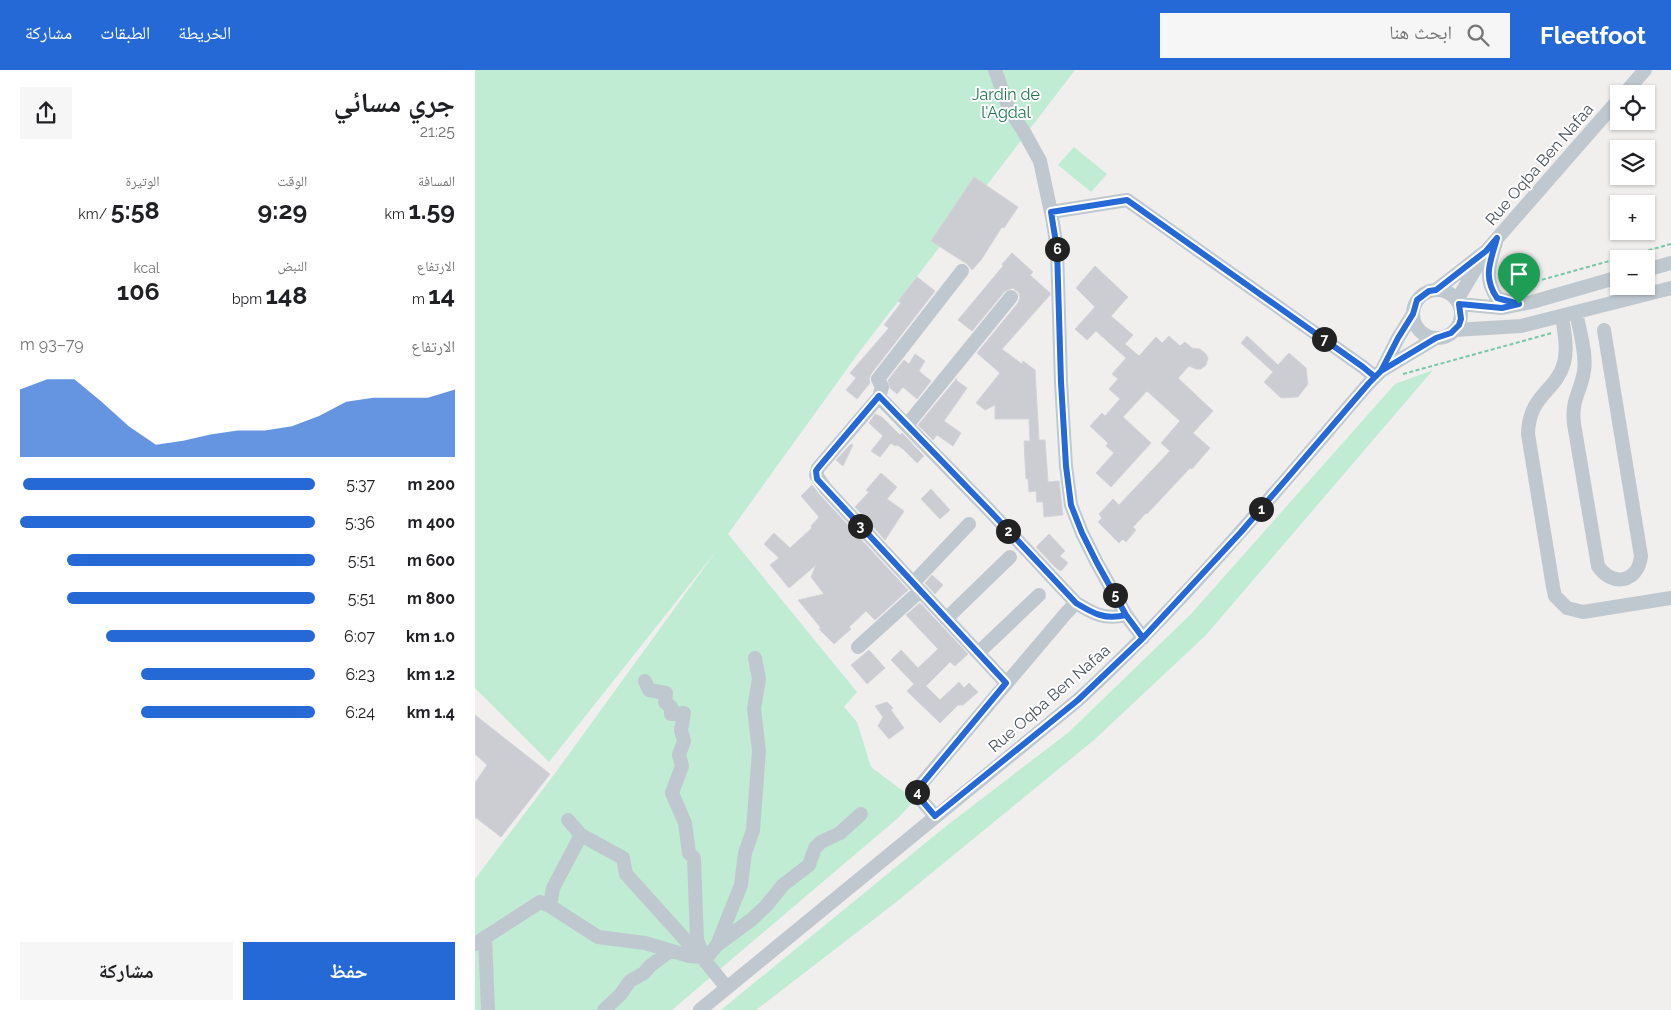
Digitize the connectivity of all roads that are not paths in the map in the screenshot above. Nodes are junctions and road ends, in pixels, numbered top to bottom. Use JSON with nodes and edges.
{"nodes":[{"id":1,"x":995,"y":70,"type":"edge"},
{"id":2,"x":1645,"y":70,"type":"edge"},
{"id":3,"x":1632,"y":85,"type":"edge"},
{"id":4,"x":1610,"y":110,"type":"edge"},
{"id":5,"x":1051,"y":212,"type":"junction"},
{"id":6,"x":1497,"y":238,"type":"junction"},
{"id":7,"x":1486,"y":251,"type":"junction"},
{"id":8,"x":1671,"y":263,"type":"edge"},
{"id":9,"x":1655,"y":267,"type":"edge"},
{"id":10,"x":962,"y":271,"type":"dead end"},
{"id":11,"x":1610,"y":280,"type":"edge"},
{"id":12,"x":1671,"y":288,"type":"edge"},
{"id":13,"x":1436,"y":290,"type":"junction"},
{"id":14,"x":1011,"y":297,"type":"dead end"},
{"id":15,"x":1458,"y":302,"type":"junction"},
{"id":16,"x":1526,"y":303,"type":"junction"},
{"id":17,"x":1576,"y":312,"type":"junction"},
{"id":18,"x":1413,"y":314,"type":"junction"},
{"id":19,"x":1563,"y":323,"type":"junction"},
{"id":20,"x":1455,"y":330,"type":"junction"},
{"id":21,"x":1604,"y":330,"type":"dead end"},
{"id":22,"x":1436,"y":338,"type":"junction"},
{"id":23,"x":1378,"y":374,"type":"junction"},
{"id":24,"x":879,"y":396,"type":"junction"},
{"id":25,"x":907,"y":424,"type":"junction"},
{"id":26,"x":969,"y":524,"type":"dead end"},
{"id":27,"x":1010,"y":557,"type":"dead end"},
{"id":28,"x":917,"y":587,"type":"junction"},
{"id":29,"x":1039,"y":595,"type":"dead end"},
{"id":30,"x":1671,"y":598,"type":"edge"},
{"id":31,"x":1076,"y":603,"type":"junction"},
{"id":32,"x":1126,"y":615,"type":"junction"},
{"id":33,"x":946,"y":619,"type":"junction"},
{"id":34,"x":1143,"y":638,"type":"junction"},
{"id":35,"x":858,"y":647,"type":"dead end"},
{"id":36,"x":978,"y":653,"type":"junction"},
{"id":37,"x":755,"y":658,"type":"dead end"},
{"id":38,"x":645,"y":681,"type":"dead end"},
{"id":39,"x":1006,"y":683,"type":"junction"},
{"id":40,"x":861,"y":814,"type":"dead end"},
{"id":41,"x":935,"y":816,"type":"junction"},
{"id":42,"x":568,"y":820,"type":"dead end"},
{"id":43,"x":581,"y":835,"type":"junction"},
{"id":44,"x":550,"y":906,"type":"junction"},
{"id":45,"x":480,"y":940,"type":"edge"},
{"id":46,"x":717,"y":945,"type":"junction"},
{"id":47,"x":670,"y":950,"type":"junction"},
{"id":48,"x":703,"y":959,"type":"junction"},
{"id":49,"x":727,"y":988,"type":"junction"},
{"id":50,"x":488,"y":1010,"type":"edge"},
{"id":51,"x":604,"y":1010,"type":"edge"},
{"id":52,"x":700,"y":1010,"type":"edge"}],
"edges":[{"from":1,"to":5,"type":"street"},
{"from":2,"to":3,"type":"street"},
{"from":4,"to":6,"type":"street","name":"Rue Oqba Ben Nafaa"},
{"from":5,"to":23,"type":"street"},
{"from":5,"to":32,"type":"street"},
{"from":6,"to":7,"type":"street","name":"Rue Oqba Ben Nafaa"},
{"from":6,"to":16,"type":"street"},
{"from":7,"to":13,"type":"street","name":"Rue Oqba Ben Nafaa"},
{"from":7,"to":15,"type":"street","name":"Rue Oqba Ben Nafaa"},
{"from":8,"to":9,"type":"street"},
{"from":10,"to":24,"type":"street"},
{"from":11,"to":16,"type":"street"},
{"from":12,"to":17,"type":"street"},
{"from":13,"to":15,"type":"street"},
{"from":13,"to":18,"type":"street"},
{"from":14,"to":25,"type":"street"},
{"from":15,"to":16,"type":"street"},
{"from":15,"to":20,"type":"street"},
{"from":17,"to":19,"type":"street"},
{"from":17,"to":21,"type":"street"},
{"from":18,"to":22,"type":"street"},
{"from":18,"to":23,"type":"street","name":"Rue Oqba Ben Nafaa"},
{"from":19,"to":20,"type":"street"},
{"from":19,"to":30,"type":"street"},
{"from":20,"to":22,"type":"street"},
{"from":22,"to":23,"type":"street","name":"Rue Oqba Ben Nafaa"},
{"from":23,"to":34,"type":"street","name":"Rue Oqba Ben Nafaa"},
{"from":24,"to":25,"type":"street"},
{"from":24,"to":28,"type":"street"},
{"from":25,"to":31,"type":"street"},
{"from":26,"to":28,"type":"street"},
{"from":27,"to":33,"type":"street"},
{"from":28,"to":33,"type":"street"},
{"from":28,"to":35,"type":"street"},
{"from":29,"to":36,"type":"street"},
{"from":31,"to":32,"type":"street"},
{"from":31,"to":39,"type":"street"},
{"from":32,"to":34,"type":"street"},
{"from":33,"to":36,"type":"street"},
{"from":34,"to":41,"type":"street","name":"Rue Oqba Ben Nafaa"},
{"from":36,"to":39,"type":"street"},
{"from":37,"to":46,"type":"street"},
{"from":38,"to":48,"type":"street"},
{"from":39,"to":41,"type":"street"},
{"from":40,"to":46,"type":"street"},
{"from":41,"to":49,"type":"street","name":"Rue Oqba Ben Nafaa"},
{"from":42,"to":43,"type":"street"},
{"from":43,"to":44,"type":"street"},
{"from":43,"to":48,"type":"street"},
{"from":44,"to":45,"type":"street"},
{"from":44,"to":47,"type":"street"},
{"from":45,"to":50,"type":"street"},
{"from":46,"to":48,"type":"street"},
{"from":47,"to":48,"type":"street"},
{"from":47,"to":51,"type":"street"},
{"from":48,"to":49,"type":"street"},
{"from":49,"to":52,"type":"street","name":"Rue Oqba Ben Nafaa"}]}
